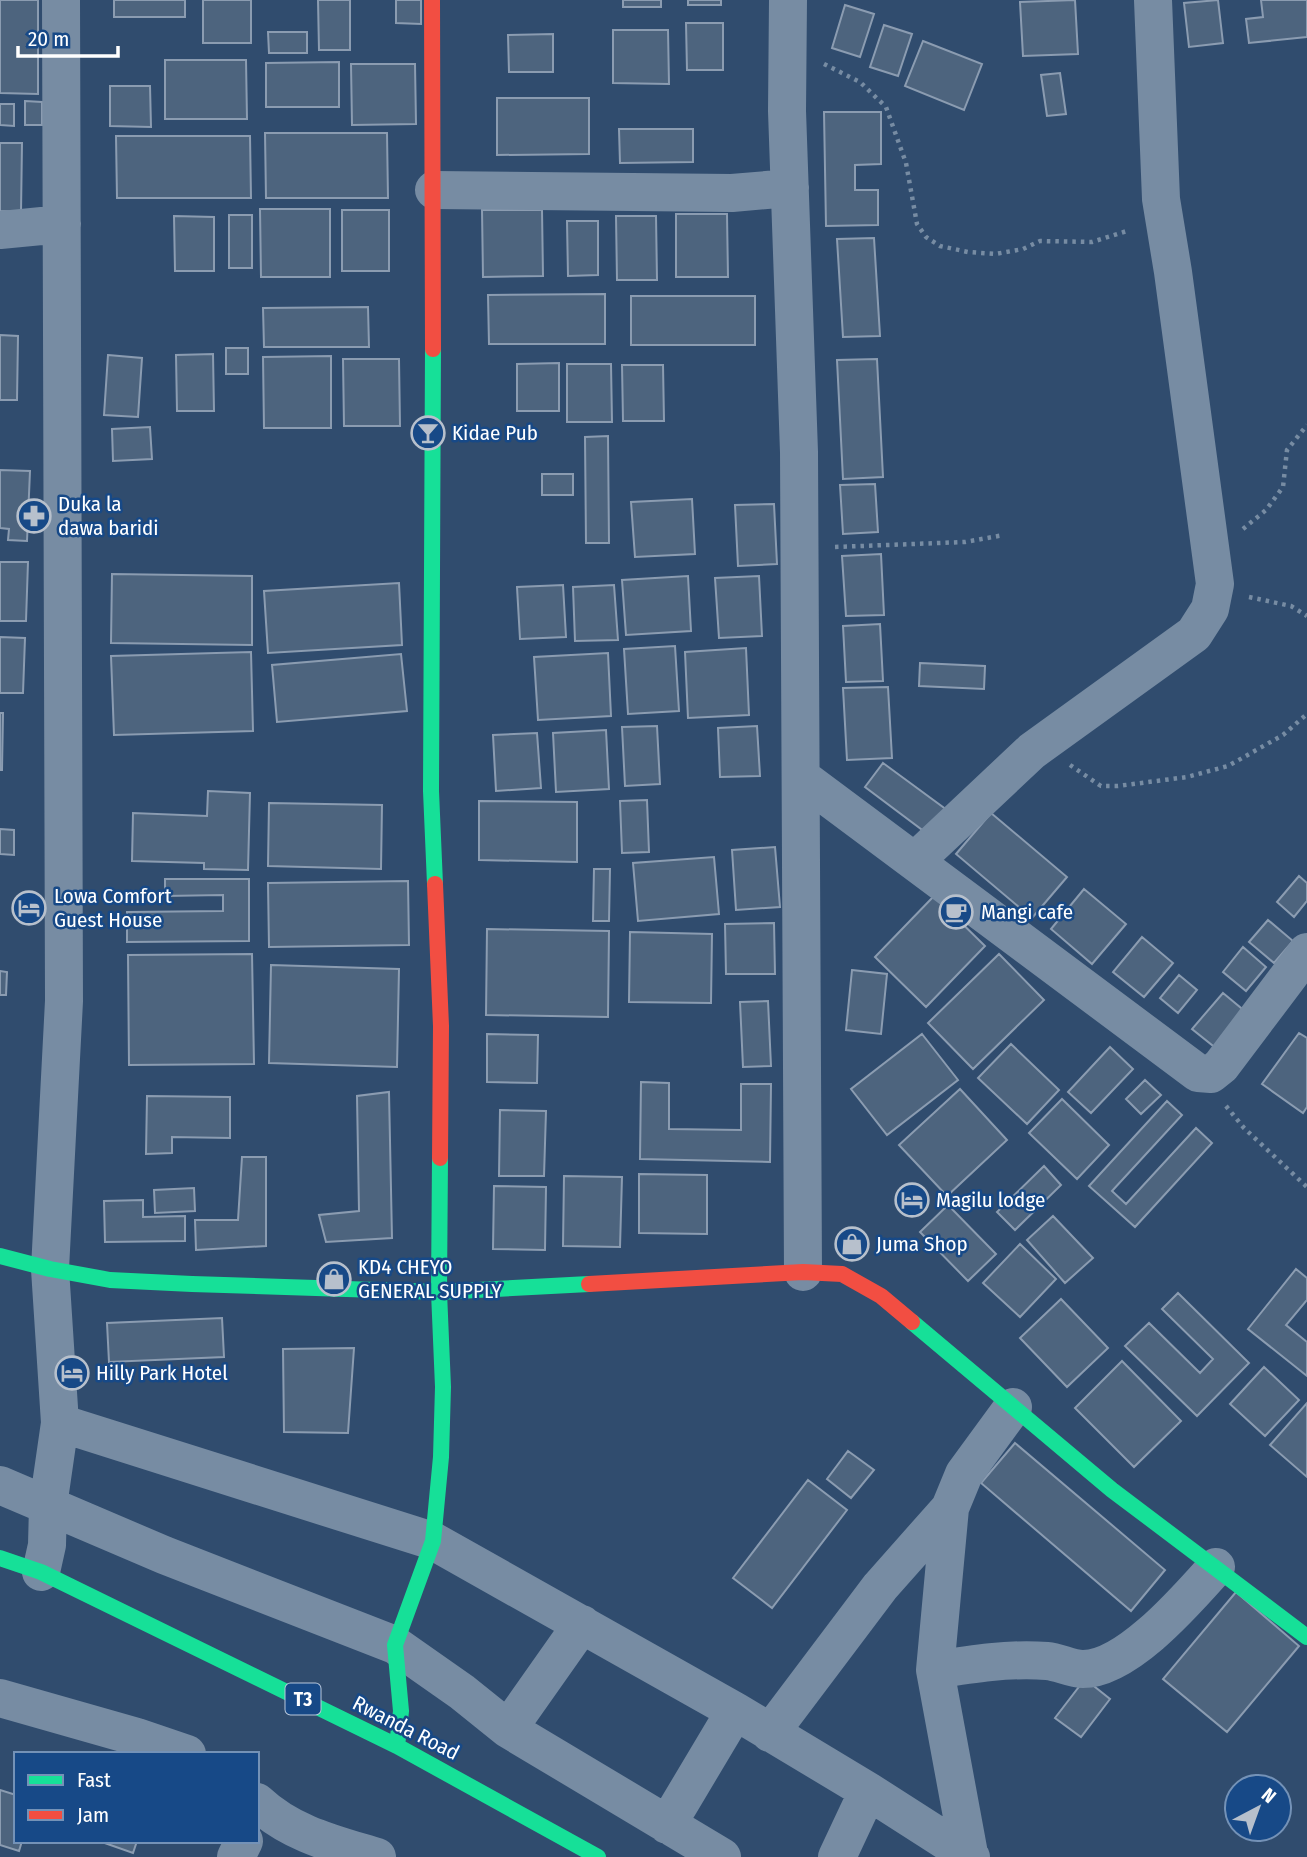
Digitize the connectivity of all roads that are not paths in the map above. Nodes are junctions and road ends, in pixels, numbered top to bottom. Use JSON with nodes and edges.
{"nodes":[{"id":1,"x":61,"y":0,"type":"edge"},
{"id":2,"x":432,"y":0,"type":"edge"},
{"id":3,"x":788,"y":0,"type":"edge"},
{"id":4,"x":1153,"y":0,"type":"edge"},
{"id":5,"x":790,"y":188,"type":"junction"},
{"id":6,"x":434,"y":190,"type":"junction"},
{"id":7,"x":62,"y":224,"type":"junction"},
{"id":8,"x":0,"y":230,"type":"edge"},
{"id":9,"x":801,"y":777,"type":"junction"},
{"id":10,"x":915,"y":860,"type":"junction"},
{"id":11,"x":1307,"y":951,"type":"edge"},
{"id":12,"x":0,"y":1255,"type":"edge"},
{"id":13,"x":50,"y":1269,"type":"junction"},
{"id":14,"x":803,"y":1272,"type":"junction"},
{"id":15,"x":439,"y":1292,"type":"junction"},
{"id":16,"x":1013,"y":1407,"type":"junction"},
{"id":17,"x":60,"y":1423,"type":"junction"},
{"id":18,"x":0,"y":1485,"type":"edge"},
{"id":19,"x":48,"y":1506,"type":"junction"},
{"id":20,"x":950,"y":1508,"type":"junction"},
{"id":21,"x":433,"y":1541,"type":"junction"},
{"id":22,"x":0,"y":1558,"type":"edge"},
{"id":23,"x":1216,"y":1567,"type":"junction"},
{"id":24,"x":41,"y":1572,"type":"junction"},
{"id":25,"x":582,"y":1624,"type":"junction"},
{"id":26,"x":1307,"y":1637,"type":"edge"},
{"id":27,"x":395,"y":1645,"type":"junction"},
{"id":28,"x":935,"y":1670,"type":"junction"},
{"id":29,"x":0,"y":1698,"type":"edge"},
{"id":30,"x":735,"y":1711,"type":"junction"},
{"id":31,"x":508,"y":1729,"type":"junction"},
{"id":32,"x":770,"y":1733,"type":"junction"},
{"id":33,"x":397,"y":1746,"type":"junction"},
{"id":34,"x":181,"y":1752,"type":"edge"},
{"id":35,"x":868,"y":1791,"type":"junction"},
{"id":36,"x":259,"y":1808,"type":"edge"},
{"id":37,"x":667,"y":1825,"type":"junction"},
{"id":38,"x":970,"y":1856,"type":"edge"},
{"id":39,"x":377,"y":1857,"type":"edge"},
{"id":40,"x":598,"y":1857,"type":"edge"},
{"id":41,"x":722,"y":1857,"type":"edge"},
{"id":42,"x":837,"y":1857,"type":"edge"}],
"edges":[{"from":1,"to":7,"type":"street"},
{"from":2,"to":6,"type":"main road"},
{"from":3,"to":5,"type":"street"},
{"from":4,"to":10,"type":"street"},
{"from":5,"to":6,"type":"street"},
{"from":5,"to":9,"type":"street"},
{"from":6,"to":15,"type":"main road"},
{"from":7,"to":8,"type":"street"},
{"from":7,"to":13,"type":"street"},
{"from":9,"to":10,"type":"street"},
{"from":9,"to":14,"type":"street"},
{"from":10,"to":11,"type":"street"},
{"from":12,"to":13,"type":"main road"},
{"from":13,"to":15,"type":"main road"},
{"from":13,"to":17,"type":"street"},
{"from":14,"to":15,"type":"main road"},
{"from":14,"to":16,"type":"main road"},
{"from":15,"to":21,"type":"main road"},
{"from":16,"to":20,"type":"street"},
{"from":16,"to":23,"type":"main road"},
{"from":17,"to":19,"type":"street"},
{"from":17,"to":21,"type":"street"},
{"from":18,"to":19,"type":"street"},
{"from":19,"to":24,"type":"street"},
{"from":19,"to":27,"type":"street"},
{"from":20,"to":28,"type":"street"},
{"from":20,"to":32,"type":"street"},
{"from":21,"to":25,"type":"street"},
{"from":21,"to":27,"type":"main road"},
{"from":22,"to":24,"type":"main road","name":"Rwanda Road","number":"T3"},
{"from":23,"to":26,"type":"main road"},
{"from":23,"to":28,"type":"street"},
{"from":24,"to":33,"type":"main road","name":"Rwanda Road","number":"T3"},
{"from":25,"to":30,"type":"street"},
{"from":25,"to":31,"type":"street"},
{"from":27,"to":31,"type":"street"},
{"from":27,"to":33,"type":"main road"},
{"from":28,"to":38,"type":"street"},
{"from":29,"to":34,"type":"street"},
{"from":30,"to":32,"type":"street"},
{"from":30,"to":37,"type":"street"},
{"from":31,"to":37,"type":"street"},
{"from":32,"to":35,"type":"street"},
{"from":33,"to":40,"type":"main road","name":"Rwanda Road","number":"T3"},
{"from":35,"to":38,"type":"street"},
{"from":35,"to":42,"type":"street"},
{"from":36,"to":39,"type":"street"},
{"from":37,"to":41,"type":"street"}]}
